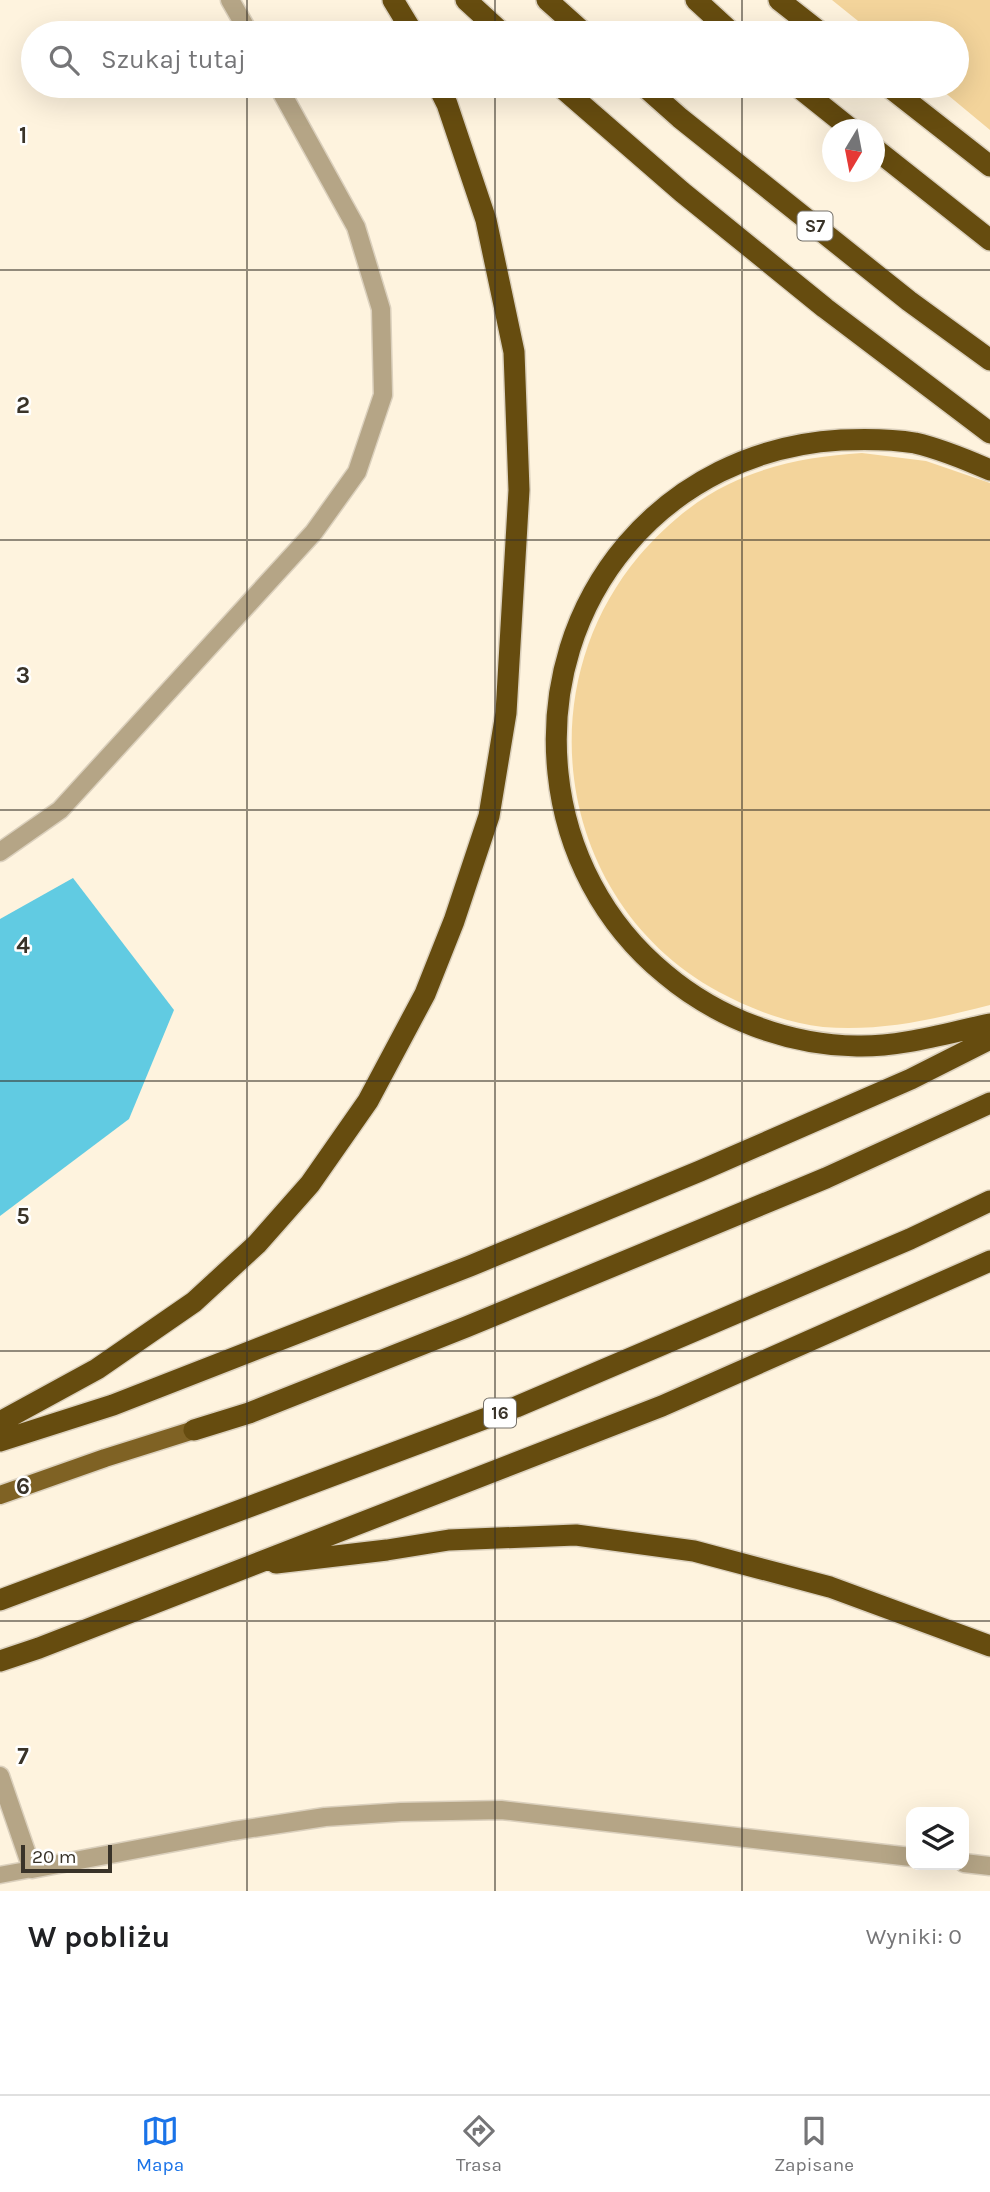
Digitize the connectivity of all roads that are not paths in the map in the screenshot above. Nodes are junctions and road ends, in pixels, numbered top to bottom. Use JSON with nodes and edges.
{"nodes":[{"id":1,"x":230,"y":0,"type":"edge"},
{"id":2,"x":393,"y":0,"type":"edge"},
{"id":3,"x":466,"y":0,"type":"edge"},
{"id":4,"x":547,"y":0,"type":"edge"},
{"id":5,"x":696,"y":0,"type":"edge"},
{"id":6,"x":779,"y":0,"type":"edge"},
{"id":7,"x":242,"y":21,"type":"edge"},
{"id":8,"x":406,"y":21,"type":"edge"},
{"id":9,"x":489,"y":21,"type":"edge"},
{"id":10,"x":571,"y":21,"type":"edge"},
{"id":11,"x":719,"y":21,"type":"edge"},
{"id":12,"x":806,"y":21,"type":"edge"},
{"id":13,"x":285,"y":98,"type":"edge"},
{"id":14,"x":444,"y":98,"type":"edge"},
{"id":15,"x":574,"y":98,"type":"edge"},
{"id":16,"x":658,"y":98,"type":"edge"},
{"id":17,"x":812,"y":98,"type":"edge"},
{"id":18,"x":903,"y":98,"type":"edge"},
{"id":19,"x":838,"y":119,"type":"edge"},
{"id":20,"x":885,"y":157,"type":"edge"},
{"id":21,"x":990,"y":166,"type":"edge"},
{"id":22,"x":990,"y":240,"type":"edge"},
{"id":23,"x":990,"y":360,"type":"edge"},
{"id":24,"x":990,"y":433,"type":"edge"},
{"id":25,"x":990,"y":470,"type":"edge"},
{"id":26,"x":0,"y":852,"type":"edge"},
{"id":27,"x":990,"y":1024,"type":"edge"},
{"id":28,"x":990,"y":1039,"type":"edge"},
{"id":29,"x":990,"y":1103,"type":"edge"},
{"id":30,"x":990,"y":1200,"type":"edge"},
{"id":31,"x":990,"y":1261,"type":"edge"},
{"id":32,"x":0,"y":1422,"type":"edge"},
{"id":33,"x":194,"y":1430,"type":"joint"},
{"id":34,"x":0,"y":1440,"type":"edge"},
{"id":35,"x":0,"y":1495,"type":"edge"},
{"id":36,"x":246,"y":1566,"type":"junction"},
{"id":37,"x":0,"y":1600,"type":"edge"},
{"id":38,"x":990,"y":1646,"type":"edge"},
{"id":39,"x":0,"y":1661,"type":"edge"},
{"id":40,"x":0,"y":1776,"type":"edge"},
{"id":41,"x":906,"y":1856,"type":"edge"},
{"id":42,"x":969,"y":1864,"type":"edge"},
{"id":43,"x":990,"y":1866,"type":"edge"},
{"id":44,"x":32,"y":1869,"type":"junction"},
{"id":45,"x":0,"y":1875,"type":"edge"}],
"edges":[{"from":1,"to":7,"type":"street"},
{"from":2,"to":8,"type":"highway"},
{"from":3,"to":9,"type":"highway"},
{"from":4,"to":10,"type":"highway"},
{"from":5,"to":11,"type":"highway"},
{"from":6,"to":12,"type":"highway"},
{"from":13,"to":26,"type":"street"},
{"from":14,"to":32,"type":"highway"},
{"from":15,"to":24,"type":"highway"},
{"from":16,"to":23,"type":"highway","number":"S7"},
{"from":17,"to":19,"type":"highway"},
{"from":18,"to":21,"type":"highway"},
{"from":20,"to":22,"type":"highway"},
{"from":25,"to":27,"type":"highway"},
{"from":28,"to":34,"type":"highway"},
{"from":29,"to":33,"type":"highway"},
{"from":30,"to":37,"type":"highway","number":"16"},
{"from":31,"to":36,"type":"highway"},
{"from":33,"to":35,"type":"main road"},
{"from":36,"to":38,"type":"highway"},
{"from":36,"to":39,"type":"highway"},
{"from":40,"to":44,"type":"street"},
{"from":41,"to":44,"type":"street"},
{"from":42,"to":43,"type":"street"},
{"from":44,"to":45,"type":"lane"}]}
